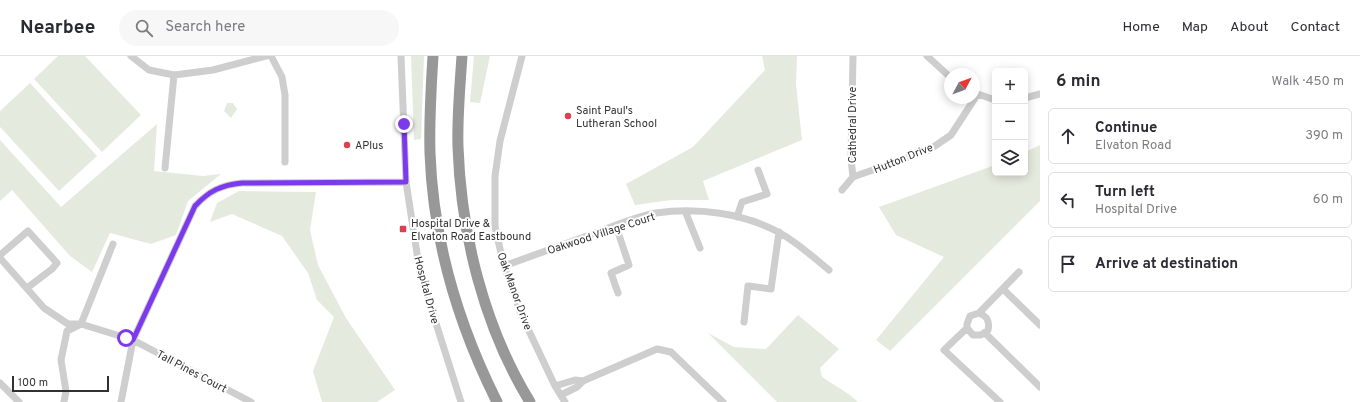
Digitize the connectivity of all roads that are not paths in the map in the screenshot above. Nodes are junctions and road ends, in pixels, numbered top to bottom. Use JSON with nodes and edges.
{"nodes":[{"id":1,"x":131,"y":56,"type":"edge"},
{"id":2,"x":266,"y":56,"type":"edge"},
{"id":3,"x":271,"y":56,"type":"edge"},
{"id":4,"x":400,"y":56,"type":"edge"},
{"id":5,"x":433,"y":56,"type":"edge"},
{"id":6,"x":462,"y":56,"type":"edge"},
{"id":7,"x":522,"y":56,"type":"edge"},
{"id":8,"x":853,"y":56,"type":"edge"},
{"id":9,"x":927,"y":56,"type":"edge"},
{"id":10,"x":944,"y":71,"type":"edge"},
{"id":11,"x":174,"y":75,"type":"junction"},
{"id":12,"x":1040,"y":94,"type":"edge"},
{"id":13,"x":980,"y":95,"type":"edge"},
{"id":14,"x":1028,"y":97,"type":"edge"},
{"id":15,"x":992,"y":99,"type":"edge"},
{"id":16,"x":970,"y":104,"type":"edge"},
{"id":17,"x":285,"y":162,"type":"dead end"},
{"id":18,"x":165,"y":168,"type":"dead end"},
{"id":19,"x":758,"y":170,"type":"dead end"},
{"id":20,"x":853,"y":177,"type":"junction"},
{"id":21,"x":406,"y":182,"type":"junction"},
{"id":22,"x":842,"y":190,"type":"dead end"},
{"id":23,"x":685,"y":211,"type":"junction"},
{"id":24,"x":737,"y":217,"type":"junction"},
{"id":25,"x":616,"y":226,"type":"junction"},
{"id":26,"x":779,"y":232,"type":"junction"},
{"id":27,"x":113,"y":244,"type":"dead end"},
{"id":28,"x":700,"y":248,"type":"dead end"},
{"id":29,"x":0,"y":256,"type":"edge"},
{"id":30,"x":504,"y":266,"type":"junction"},
{"id":31,"x":829,"y":270,"type":"dead end"},
{"id":32,"x":1019,"y":272,"type":"dead end"},
{"id":33,"x":27,"y":288,"type":"junction"},
{"id":34,"x":1003,"y":289,"type":"junction"},
{"id":35,"x":618,"y":293,"type":"dead end"},
{"id":36,"x":979,"y":314,"type":"junction"},
{"id":37,"x":744,"y":322,"type":"dead end"},
{"id":38,"x":81,"y":324,"type":"junction"},
{"id":39,"x":1040,"y":325,"type":"edge"},
{"id":40,"x":967,"y":328,"type":"junction"},
{"id":41,"x":985,"y":333,"type":"junction"},
{"id":42,"x":133,"y":340,"type":"junction"},
{"id":43,"x":583,"y":381,"type":"junction"},
{"id":44,"x":0,"y":383,"type":"edge"},
{"id":45,"x":555,"y":386,"type":"junction"},
{"id":46,"x":1040,"y":387,"type":"edge"},
{"id":47,"x":561,"y":395,"type":"junction"},
{"id":48,"x":529,"y":401,"type":"edge"},
{"id":49,"x":19,"y":402,"type":"edge"},
{"id":50,"x":64,"y":402,"type":"edge"},
{"id":51,"x":121,"y":402,"type":"edge"},
{"id":52,"x":252,"y":402,"type":"edge"},
{"id":53,"x":461,"y":402,"type":"edge"},
{"id":54,"x":497,"y":402,"type":"edge"},
{"id":55,"x":565,"y":402,"type":"edge"},
{"id":56,"x":724,"y":402,"type":"edge"},
{"id":57,"x":1000,"y":402,"type":"edge"}],
"edges":[{"from":1,"to":11,"type":"street"},
{"from":2,"to":11,"type":"street"},
{"from":3,"to":17,"type":"street"},
{"from":4,"to":21,"type":"street","name":"Hospital Drive"},
{"from":5,"to":54,"type":"highway"},
{"from":6,"to":48,"type":"highway"},
{"from":7,"to":30,"type":"street","name":"Oak Manor Drive"},
{"from":8,"to":20,"type":"street","name":"Cathedral Drive"},
{"from":9,"to":10,"type":"street"},
{"from":11,"to":18,"type":"street"},
{"from":12,"to":14,"type":"street"},
{"from":13,"to":15,"type":"street"},
{"from":16,"to":20,"type":"street","name":"Hutton Drive"},
{"from":19,"to":24,"type":"street"},
{"from":20,"to":22,"type":"street","name":"Cathedral Drive"},
{"from":21,"to":42,"type":"street"},
{"from":21,"to":53,"type":"street","name":"Hospital Drive"},
{"from":23,"to":24,"type":"street","name":"Oakwood Village Court"},
{"from":23,"to":25,"type":"street","name":"Oakwood Village Court"},
{"from":23,"to":28,"type":"street"},
{"from":24,"to":26,"type":"street","name":"Oakwood Village Court"},
{"from":25,"to":30,"type":"street","name":"Oakwood Village Court"},
{"from":25,"to":35,"type":"street"},
{"from":26,"to":31,"type":"street","name":"Oakwood Village Court"},
{"from":26,"to":37,"type":"street"},
{"from":27,"to":38,"type":"street"},
{"from":29,"to":33,"type":"street","name":"Tall Pines Court"},
{"from":29,"to":33,"type":"street"},
{"from":30,"to":45,"type":"street","name":"Oak Manor Drive"},
{"from":32,"to":34,"type":"street"},
{"from":33,"to":38,"type":"street","name":"Tall Pines Court"},
{"from":34,"to":36,"type":"street"},
{"from":34,"to":39,"type":"street"},
{"from":36,"to":40,"type":"street"},
{"from":36,"to":41,"type":"street"},
{"from":38,"to":42,"type":"street","name":"Tall Pines Court"},
{"from":38,"to":50,"type":"street"},
{"from":40,"to":41,"type":"street"},
{"from":40,"to":57,"type":"street"},
{"from":41,"to":46,"type":"street"},
{"from":42,"to":51,"type":"street"},
{"from":42,"to":52,"type":"street","name":"Tall Pines Court"},
{"from":43,"to":45,"type":"street"},
{"from":43,"to":47,"type":"street"},
{"from":43,"to":56,"type":"street"},
{"from":44,"to":49,"type":"street"},
{"from":45,"to":47,"type":"street","name":"Oak Manor Drive"},
{"from":47,"to":55,"type":"street","name":"Oak Manor Drive"}]}
